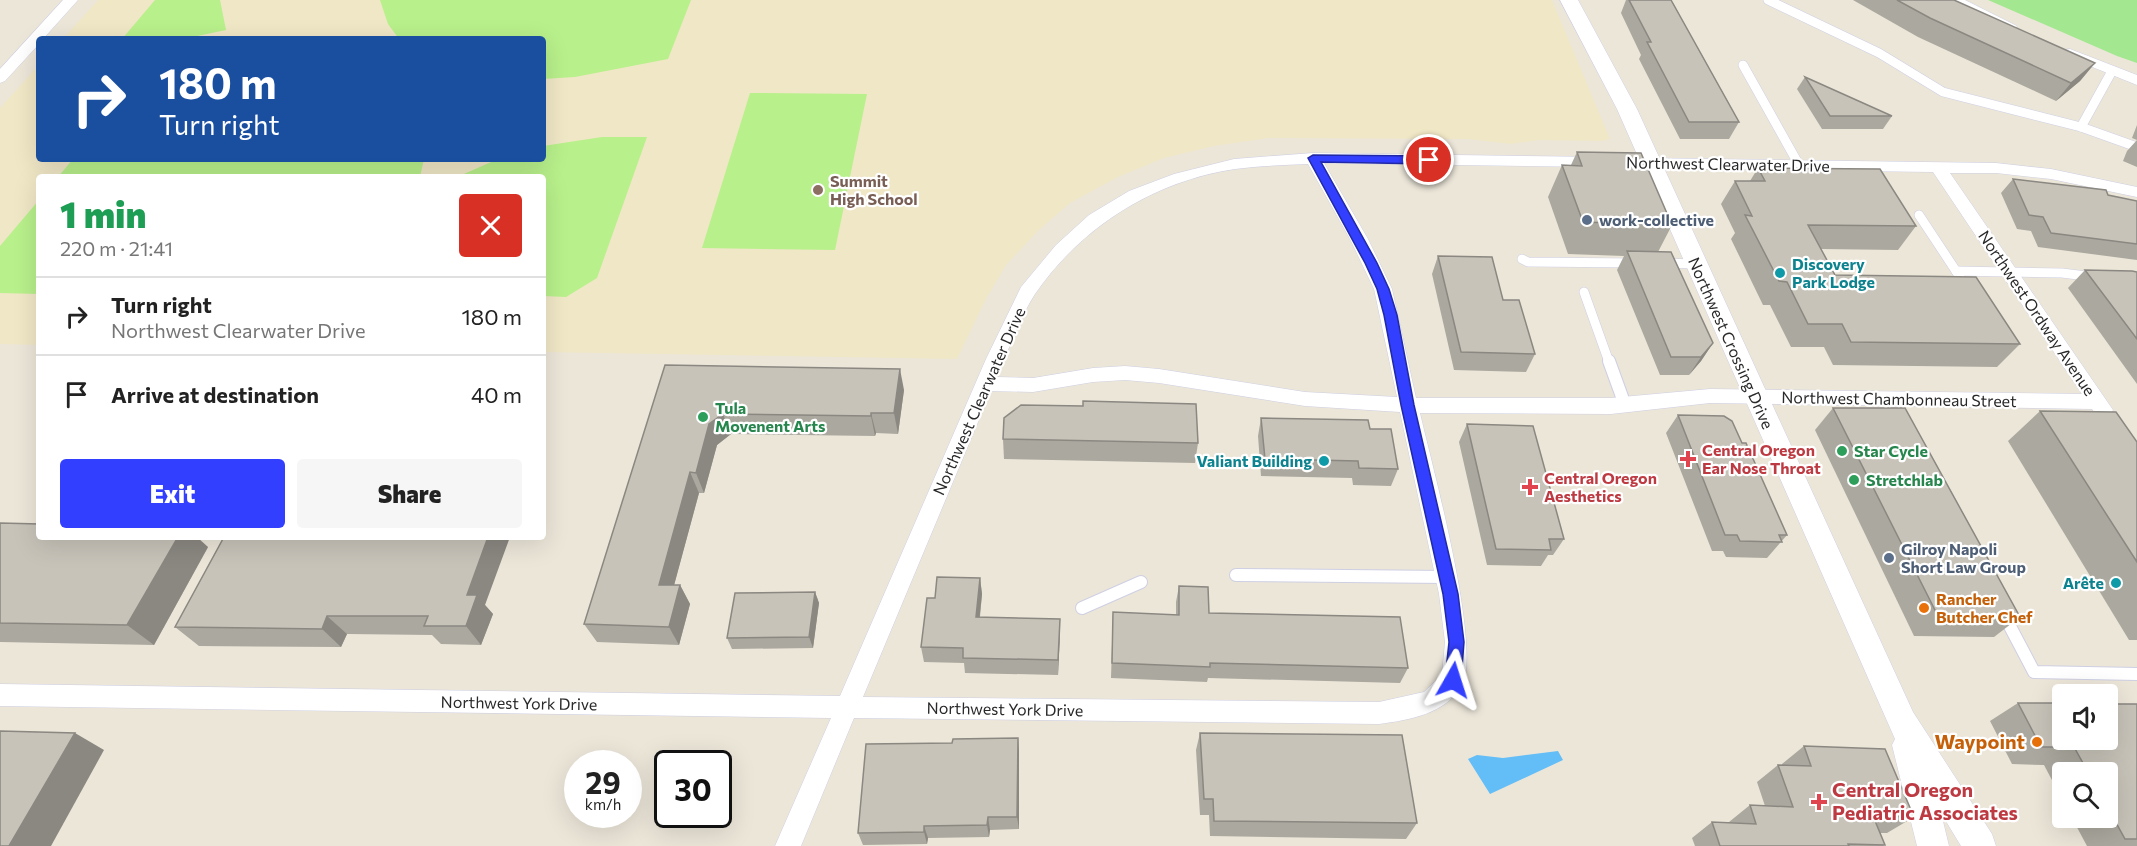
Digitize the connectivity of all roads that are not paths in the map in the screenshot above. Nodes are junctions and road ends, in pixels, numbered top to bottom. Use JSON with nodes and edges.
{"nodes":[{"id":1,"x":71,"y":0,"type":"edge"},
{"id":2,"x":1569,"y":0,"type":"edge"},
{"id":3,"x":1768,"y":0,"type":"edge"},
{"id":4,"x":1954,"y":0,"type":"edge"},
{"id":5,"x":2027,"y":34,"type":"edge"},
{"id":6,"x":38,"y":36,"type":"edge"},
{"id":7,"x":36,"y":38,"type":"edge"},
{"id":8,"x":2059,"y":48,"type":"edge"},
{"id":9,"x":1743,"y":65,"type":"dead end"},
{"id":10,"x":2112,"y":70,"type":"junction"},
{"id":11,"x":0,"y":78,"type":"edge"},
{"id":12,"x":2137,"y":80,"type":"edge"},
{"id":13,"x":2081,"y":127,"type":"junction"},
{"id":14,"x":2137,"y":147,"type":"edge"},
{"id":15,"x":1313,"y":158,"type":"junction"},
{"id":16,"x":1650,"y":163,"type":"junction"},
{"id":17,"x":1799,"y":165,"type":"junction"},
{"id":18,"x":1938,"y":167,"type":"junction"},
{"id":19,"x":2137,"y":192,"type":"edge"},
{"id":20,"x":1919,"y":215,"type":"dead end"},
{"id":21,"x":1522,"y":260,"type":"dead end"},
{"id":22,"x":1696,"y":264,"type":"junction"},
{"id":23,"x":1956,"y":271,"type":"junction"},
{"id":24,"x":2010,"y":272,"type":"junction"},
{"id":25,"x":2103,"y":279,"type":"edge"},
{"id":26,"x":1584,"y":292,"type":"dead end"},
{"id":27,"x":1973,"y":299,"type":"edge"},
{"id":28,"x":984,"y":384,"type":"junction"},
{"id":29,"x":1756,"y":397,"type":"junction"},
{"id":30,"x":2097,"y":402,"type":"junction"},
{"id":31,"x":1407,"y":405,"type":"junction"},
{"id":32,"x":1625,"y":405,"type":"junction"},
{"id":33,"x":2115,"y":428,"type":"edge"},
{"id":34,"x":1236,"y":575,"type":"dead end"},
{"id":35,"x":1446,"y":577,"type":"junction"},
{"id":36,"x":1141,"y":582,"type":"dead end"},
{"id":37,"x":1996,"y":599,"type":"edge"},
{"id":38,"x":1082,"y":608,"type":"dead end"},
{"id":39,"x":2137,"y":674,"type":"edge"},
{"id":40,"x":0,"y":695,"type":"edge"},
{"id":41,"x":846,"y":707,"type":"junction"},
{"id":42,"x":1902,"y":722,"type":"junction"},
{"id":43,"x":788,"y":846,"type":"edge"},
{"id":44,"x":1933,"y":846,"type":"edge"},
{"id":45,"x":1980,"y":846,"type":"edge"}],
"edges":[{"from":1,"to":6,"type":"street"},
{"from":2,"to":16,"type":"street","name":"Northwest Crossing Drive"},
{"from":3,"to":13,"type":"lane"},
{"from":4,"to":5,"type":"street"},
{"from":7,"to":11,"type":"street"},
{"from":8,"to":10,"type":"street"},
{"from":9,"to":17,"type":"lane"},
{"from":10,"to":12,"type":"street"},
{"from":10,"to":13,"type":"lane"},
{"from":13,"to":14,"type":"lane"},
{"from":15,"to":16,"type":"street","name":"Northwest Clearwater Drive"},
{"from":15,"to":28,"type":"street","name":"Northwest Clearwater Drive"},
{"from":15,"to":31,"type":"street","name":"Northwest York Drive"},
{"from":16,"to":17,"type":"street","name":"Northwest Clearwater Drive"},
{"from":16,"to":22,"type":"street","name":"Northwest Crossing Drive"},
{"from":17,"to":18,"type":"street","name":"Northwest Clearwater Drive"},
{"from":18,"to":19,"type":"street","name":"Northwest Clearwater Drive"},
{"from":18,"to":24,"type":"street","name":"Northwest Ordway Avenue"},
{"from":20,"to":23,"type":"lane"},
{"from":21,"to":22,"type":"lane"},
{"from":22,"to":29,"type":"street","name":"Northwest Crossing Drive"},
{"from":23,"to":24,"type":"lane"},
{"from":23,"to":27,"type":"lane"},
{"from":24,"to":25,"type":"lane"},
{"from":24,"to":30,"type":"street","name":"Northwest Ordway Avenue"},
{"from":26,"to":32,"type":"lane"},
{"from":28,"to":31,"type":"street","name":"Northwest Chambonneau Street"},
{"from":28,"to":41,"type":"street","name":"Northwest Clearwater Drive"},
{"from":29,"to":30,"type":"street","name":"Northwest Chambonneau Street"},
{"from":29,"to":32,"type":"street","name":"Northwest Chambonneau Street"},
{"from":29,"to":42,"type":"street","name":"Northwest Crossing Drive"},
{"from":30,"to":33,"type":"street","name":"Northwest Ordway Avenue"},
{"from":31,"to":32,"type":"street","name":"Northwest Chambonneau Street"},
{"from":31,"to":35,"type":"street","name":"Northwest York Drive"},
{"from":34,"to":35,"type":"lane"},
{"from":35,"to":41,"type":"street","name":"Northwest York Drive"},
{"from":36,"to":38,"type":"lane"},
{"from":37,"to":39,"type":"lane"},
{"from":40,"to":41,"type":"street","name":"Northwest York Drive"},
{"from":41,"to":43,"type":"street","name":"Northwest Clearwater Drive"},
{"from":42,"to":44,"type":"street","name":"Northwest Crossing Drive"},
{"from":42,"to":45,"type":"street","name":"Northwest Crossing Drive"}]}
